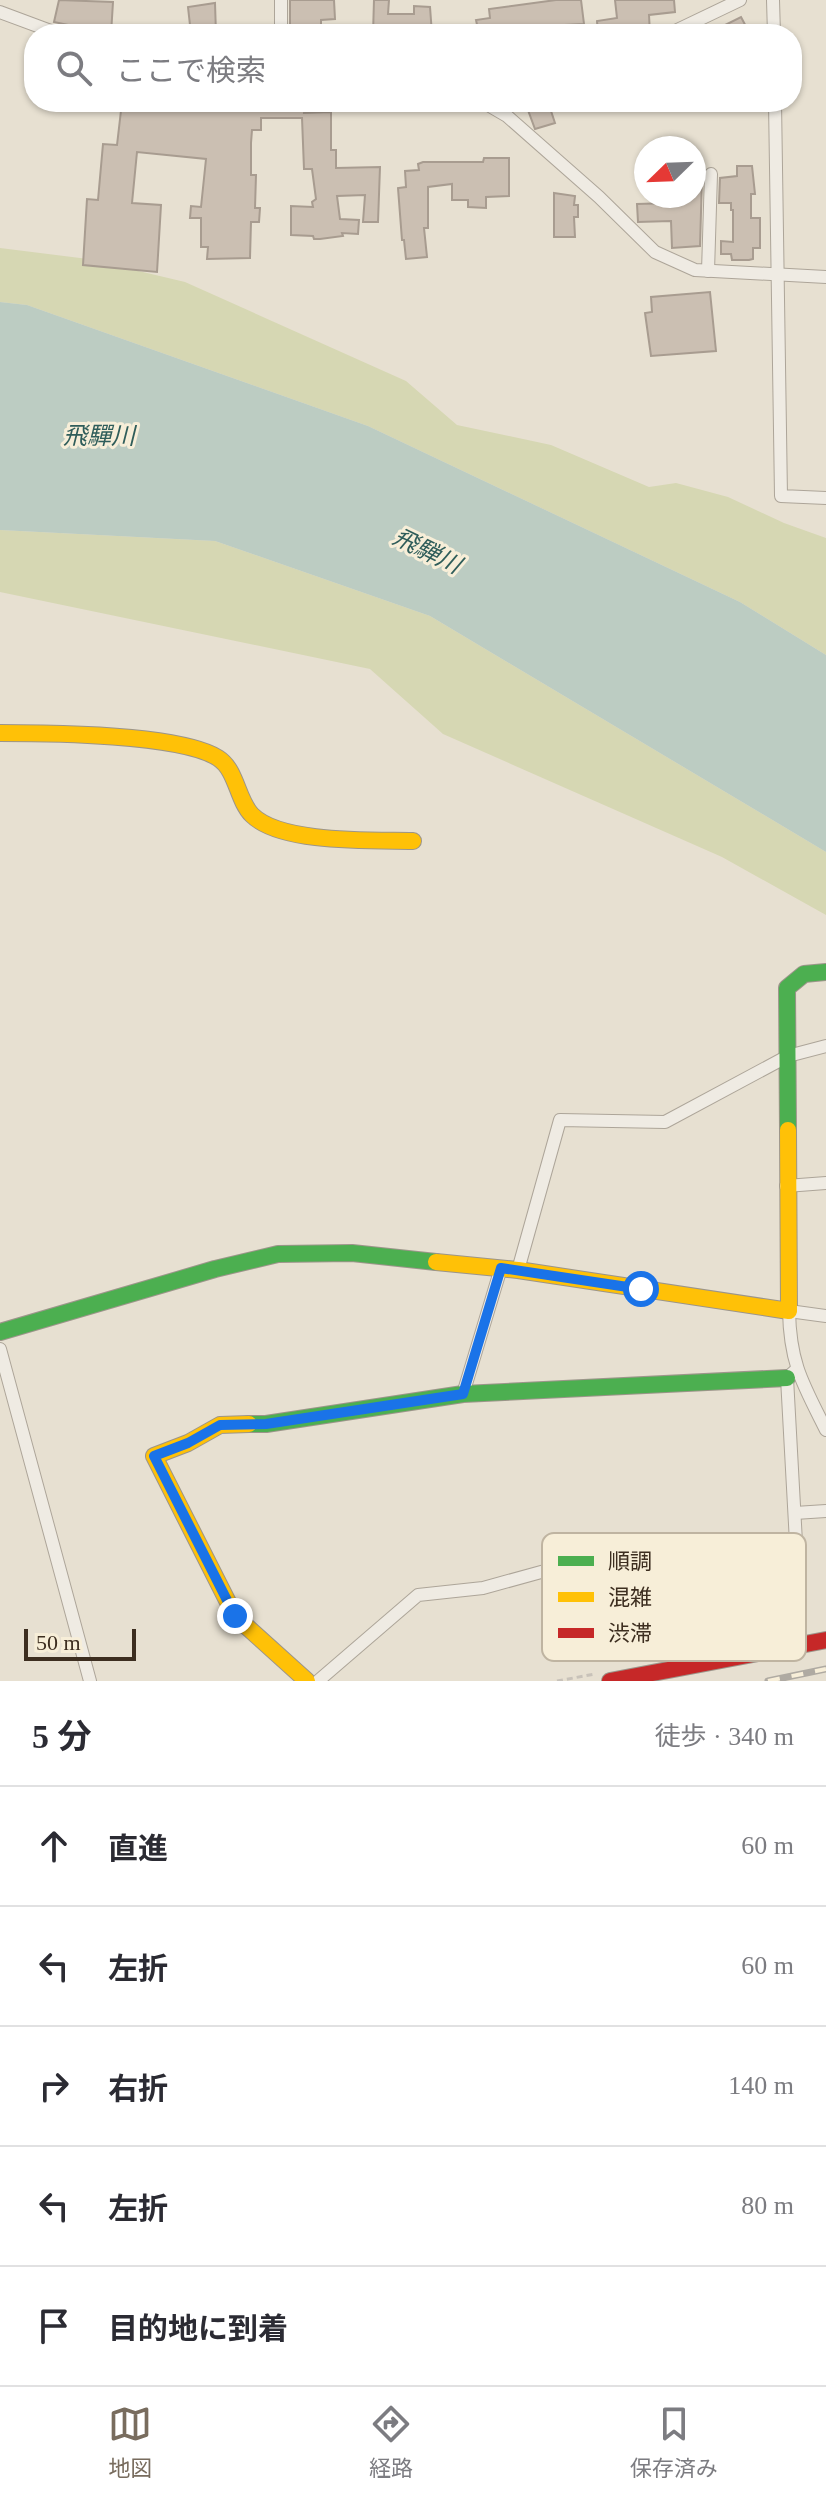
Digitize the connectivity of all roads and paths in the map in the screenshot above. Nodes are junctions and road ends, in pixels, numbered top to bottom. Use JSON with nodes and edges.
{"nodes":[{"id":1,"x":281,"y":0,"type":"edge"},
{"id":2,"x":740,"y":0,"type":"edge"},
{"id":3,"x":773,"y":0,"type":"edge"},
{"id":4,"x":0,"y":12,"type":"edge"},
{"id":5,"x":32,"y":24,"type":"edge"},
{"id":6,"x":281,"y":24,"type":"edge"},
{"id":7,"x":690,"y":24,"type":"edge"},
{"id":8,"x":774,"y":24,"type":"edge"},
{"id":9,"x":500,"y":112,"type":"edge"},
{"id":10,"x":775,"y":112,"type":"edge"},
{"id":11,"x":711,"y":174,"type":"dead end"},
{"id":12,"x":708,"y":271,"type":"junction"},
{"id":13,"x":776,"y":274,"type":"junction"},
{"id":14,"x":826,"y":277,"type":"edge"},
{"id":15,"x":826,"y":498,"type":"edge"},
{"id":16,"x":0,"y":733,"type":"edge"},
{"id":17,"x":413,"y":841,"type":"dead end"},
{"id":18,"x":826,"y":972,"type":"edge"},
{"id":19,"x":826,"y":1046,"type":"edge"},
{"id":20,"x":788,"y":1056,"type":"junction"},
{"id":21,"x":826,"y":1183,"type":"edge"},
{"id":22,"x":786,"y":1186,"type":"junction"},
{"id":23,"x":510,"y":1269,"type":"junction"},
{"id":24,"x":789,"y":1311,"type":"junction"},
{"id":25,"x":826,"y":1316,"type":"edge"},
{"id":26,"x":0,"y":1332,"type":"edge"},
{"id":27,"x":0,"y":1349,"type":"edge"},
{"id":28,"x":792,"y":1374,"type":"junction"},
{"id":29,"x":463,"y":1394,"type":"junction"},
{"id":30,"x":826,"y":1430,"type":"edge"},
{"id":31,"x":826,"y":1511,"type":"edge"},
{"id":32,"x":795,"y":1513,"type":"junction"},
{"id":33,"x":796,"y":1533,"type":"edge"},
{"id":34,"x":542,"y":1572,"type":"edge"},
{"id":35,"x":826,"y":1640,"type":"edge"},
{"id":36,"x":806,"y":1644,"type":"edge"},
{"id":37,"x":715,"y":1661,"type":"edge"},
{"id":38,"x":90,"y":1681,"type":"edge"},
{"id":39,"x":307,"y":1681,"type":"edge"},
{"id":40,"x":318,"y":1681,"type":"edge"},
{"id":41,"x":610,"y":1681,"type":"edge"}],
"edges":[{"from":1,"to":6,"type":"street"},
{"from":2,"to":7,"type":"street"},
{"from":3,"to":8,"type":"street"},
{"from":4,"to":5,"type":"street"},
{"from":9,"to":12,"type":"street"},
{"from":10,"to":13,"type":"street"},
{"from":11,"to":12,"type":"street"},
{"from":12,"to":13,"type":"street"},
{"from":13,"to":14,"type":"street"},
{"from":13,"to":15,"type":"street"},
{"from":16,"to":17,"type":"street"},
{"from":18,"to":20,"type":"street"},
{"from":19,"to":20,"type":"street"},
{"from":20,"to":22,"type":"street"},
{"from":20,"to":23,"type":"street"},
{"from":21,"to":22,"type":"street"},
{"from":22,"to":24,"type":"street"},
{"from":23,"to":24,"type":"street"},
{"from":23,"to":26,"type":"street"},
{"from":23,"to":29,"type":"street"},
{"from":24,"to":25,"type":"street"},
{"from":24,"to":28,"type":"street"},
{"from":27,"to":38,"type":"street"},
{"from":28,"to":29,"type":"street"},
{"from":28,"to":30,"type":"street"},
{"from":28,"to":32,"type":"street"},
{"from":29,"to":39,"type":"street"},
{"from":31,"to":32,"type":"street"},
{"from":32,"to":33,"type":"street"},
{"from":34,"to":40,"type":"street"},
{"from":35,"to":36,"type":"street"},
{"from":37,"to":41,"type":"street"}]}
